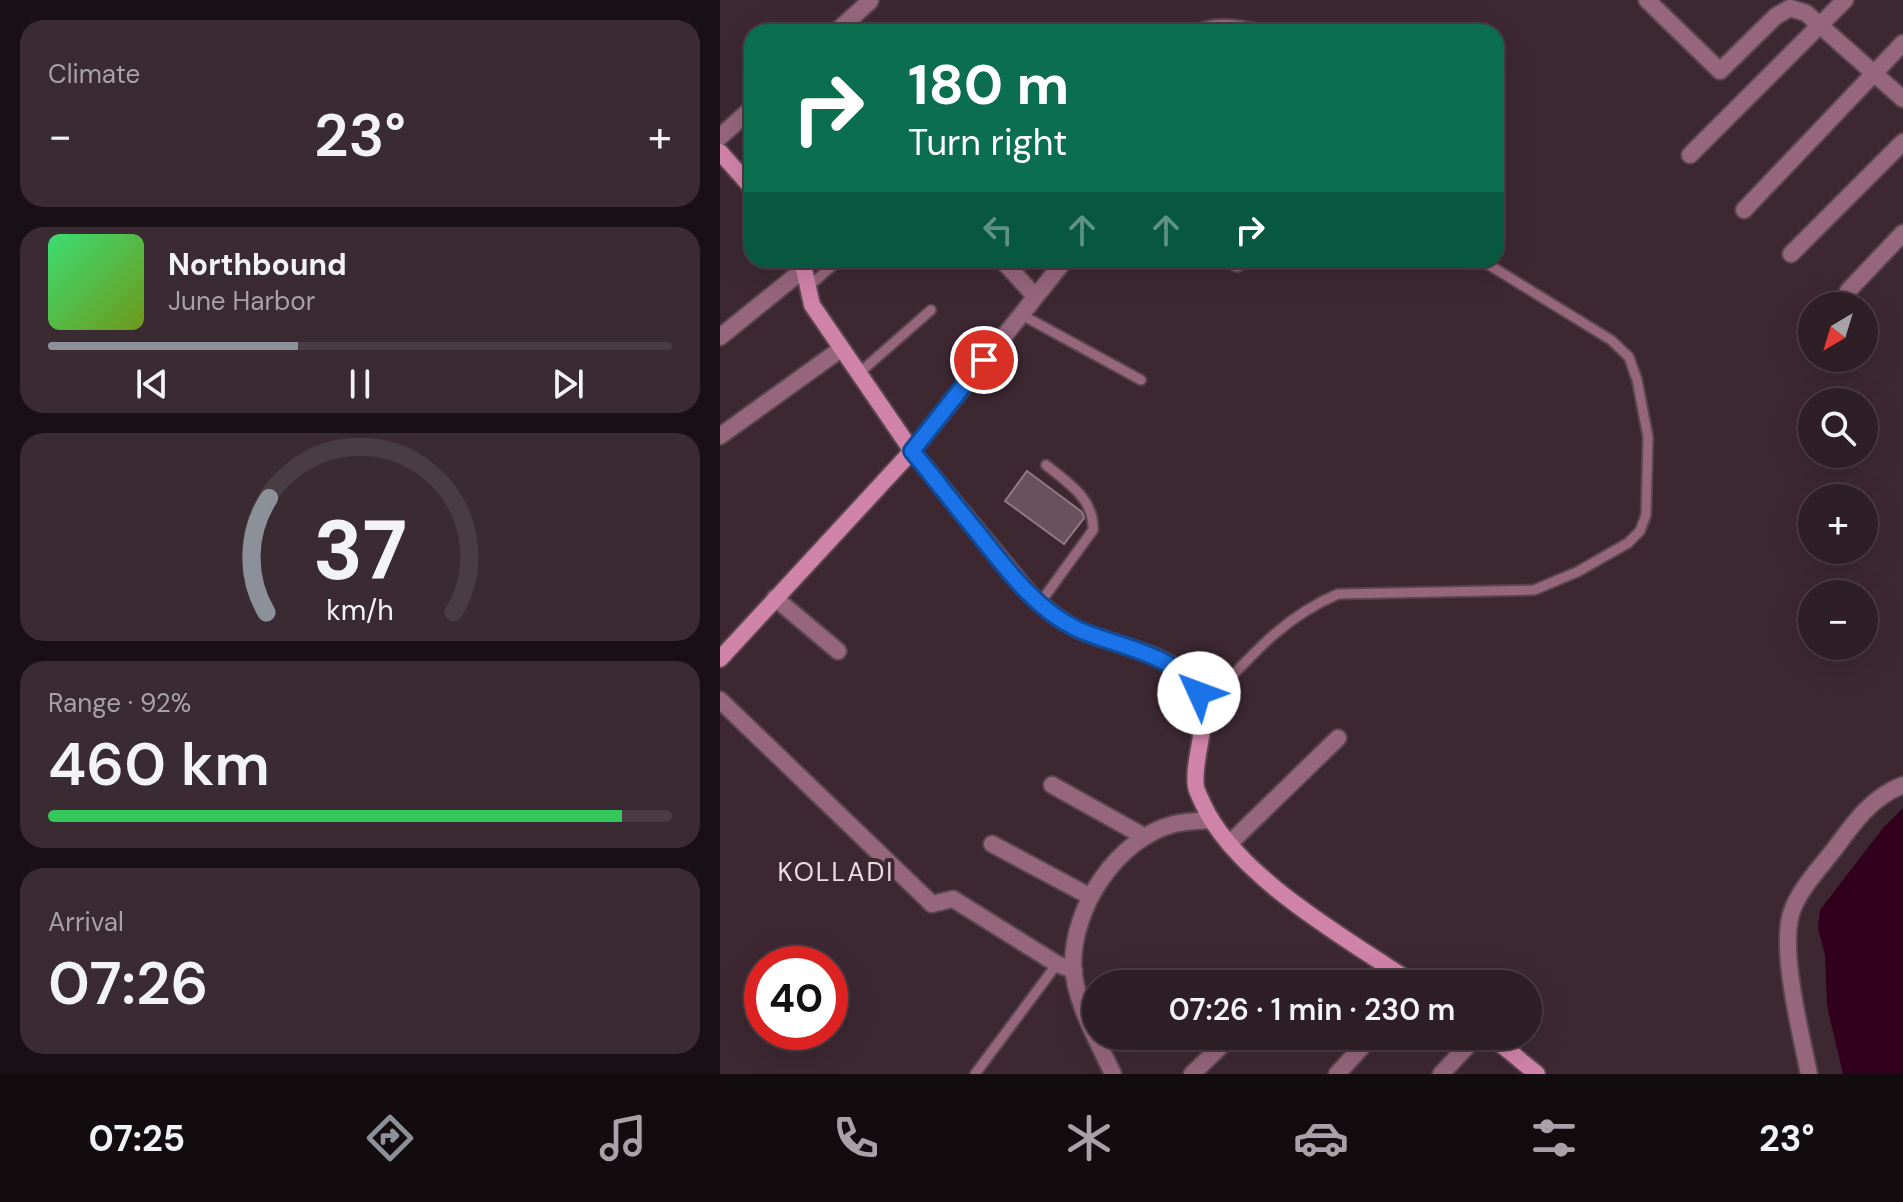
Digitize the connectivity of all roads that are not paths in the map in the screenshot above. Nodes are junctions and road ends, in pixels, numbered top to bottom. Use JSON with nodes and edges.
{"nodes":[{"id":1,"x":1647,"y":0,"type":"edge"},
{"id":2,"x":1845,"y":0,"type":"edge"},
{"id":3,"x":870,"y":1,"type":"edge"},
{"id":4,"x":845,"y":24,"type":"edge"},
{"id":5,"x":1821,"y":25,"type":"junction"},
{"id":6,"x":1903,"y":43,"type":"edge"},
{"id":7,"x":1874,"y":73,"type":"junction"},
{"id":8,"x":1903,"y":99,"type":"edge"},
{"id":9,"x":744,"y":115,"type":"edge"},
{"id":10,"x":720,"y":137,"type":"edge"},
{"id":11,"x":1903,"y":142,"type":"edge"},
{"id":12,"x":720,"y":152,"type":"edge"},
{"id":13,"x":1690,"y":155,"type":"dead end"},
{"id":14,"x":744,"y":178,"type":"edge"},
{"id":15,"x":1744,"y":210,"type":"dead end"},
{"id":16,"x":1903,"y":233,"type":"edge"},
{"id":17,"x":1791,"y":254,"type":"dead end"},
{"id":18,"x":797,"y":268,"type":"edge"},
{"id":19,"x":802,"y":268,"type":"edge"},
{"id":20,"x":830,"y":268,"type":"edge"},
{"id":21,"x":1009,"y":268,"type":"edge"},
{"id":22,"x":1058,"y":268,"type":"edge"},
{"id":23,"x":1494,"y":268,"type":"edge"},
{"id":24,"x":808,"y":287,"type":"junction"},
{"id":25,"x":1848,"y":291,"type":"dead end"},
{"id":26,"x":1035,"y":296,"type":"junction"},
{"id":27,"x":931,"y":310,"type":"dead end"},
{"id":28,"x":1020,"y":314,"type":"junction"},
{"id":29,"x":722,"y":331,"type":"edge"},
{"id":30,"x":841,"y":349,"type":"junction"},
{"id":31,"x":858,"y":374,"type":"junction"},
{"id":32,"x":1141,"y":380,"type":"dead end"},
{"id":33,"x":720,"y":436,"type":"edge"},
{"id":34,"x":912,"y":451,"type":"junction"},
{"id":35,"x":1046,"y":465,"type":"dead end"},
{"id":36,"x":775,"y":598,"type":"junction"},
{"id":37,"x":1040,"y":603,"type":"junction"},
{"id":38,"x":838,"y":651,"type":"dead end"},
{"id":39,"x":720,"y":659,"type":"edge"},
{"id":40,"x":720,"y":700,"type":"edge"},
{"id":41,"x":1203,"y":707,"type":"junction"},
{"id":42,"x":1338,"y":738,"type":"dead end"},
{"id":43,"x":1052,"y":785,"type":"dead end"},
{"id":44,"x":1903,"y":785,"type":"edge"},
{"id":45,"x":1211,"y":820,"type":"junction"},
{"id":46,"x":1145,"y":837,"type":"junction"},
{"id":47,"x":992,"y":844,"type":"dead end"},
{"id":48,"x":1229,"y":844,"type":"junction"},
{"id":49,"x":1091,"y":897,"type":"junction"},
{"id":50,"x":1057,"y":964,"type":"junction"},
{"id":51,"x":1074,"y":970,"type":"junction"},
{"id":52,"x":1394,"y":970,"type":"edge"},
{"id":53,"x":1217,"y":1050,"type":"edge"},
{"id":54,"x":1359,"y":1050,"type":"edge"},
{"id":55,"x":1464,"y":1050,"type":"edge"},
{"id":56,"x":1508,"y":1050,"type":"edge"},
{"id":57,"x":975,"y":1074,"type":"edge"},
{"id":58,"x":1113,"y":1074,"type":"edge"},
{"id":59,"x":1192,"y":1074,"type":"edge"},
{"id":60,"x":1337,"y":1074,"type":"edge"},
{"id":61,"x":1441,"y":1074,"type":"edge"},
{"id":62,"x":1537,"y":1074,"type":"edge"},
{"id":63,"x":1809,"y":1074,"type":"edge"}],
"edges":[{"from":1,"to":5,"type":"street"},
{"from":2,"to":5,"type":"street"},
{"from":3,"to":4,"type":"street"},
{"from":5,"to":7,"type":"street"},
{"from":5,"to":13,"type":"street"},
{"from":6,"to":7,"type":"street"},
{"from":7,"to":8,"type":"street"},
{"from":7,"to":15,"type":"street"},
{"from":9,"to":10,"type":"street"},
{"from":11,"to":17,"type":"street"},
{"from":12,"to":14,"type":"street"},
{"from":16,"to":25,"type":"street"},
{"from":18,"to":29,"type":"street"},
{"from":19,"to":24,"type":"street"},
{"from":20,"to":24,"type":"lane"},
{"from":21,"to":26,"type":"street"},
{"from":22,"to":26,"type":"street"},
{"from":23,"to":41,"type":"lane"},
{"from":24,"to":30,"type":"street"},
{"from":26,"to":28,"type":"street"},
{"from":27,"to":31,"type":"lane"},
{"from":28,"to":32,"type":"lane"},
{"from":28,"to":34,"type":"street"},
{"from":30,"to":31,"type":"street"},
{"from":30,"to":33,"type":"street"},
{"from":31,"to":34,"type":"street"},
{"from":34,"to":36,"type":"street"},
{"from":34,"to":37,"type":"street"},
{"from":35,"to":37,"type":"lane"},
{"from":36,"to":38,"type":"street"},
{"from":36,"to":39,"type":"street"},
{"from":37,"to":41,"type":"street"},
{"from":40,"to":50,"type":"street"},
{"from":41,"to":45,"type":"street"},
{"from":42,"to":48,"type":"street"},
{"from":43,"to":46,"type":"street"},
{"from":44,"to":63,"type":"street"},
{"from":45,"to":46,"type":"street"},
{"from":45,"to":48,"type":"street"},
{"from":46,"to":49,"type":"street"},
{"from":47,"to":49,"type":"street"},
{"from":48,"to":52,"type":"street"},
{"from":49,"to":51,"type":"street"},
{"from":50,"to":51,"type":"street"},
{"from":50,"to":57,"type":"lane"},
{"from":51,"to":58,"type":"street"},
{"from":53,"to":59,"type":"street"},
{"from":54,"to":60,"type":"street"},
{"from":55,"to":61,"type":"street"},
{"from":56,"to":62,"type":"street"}]}
